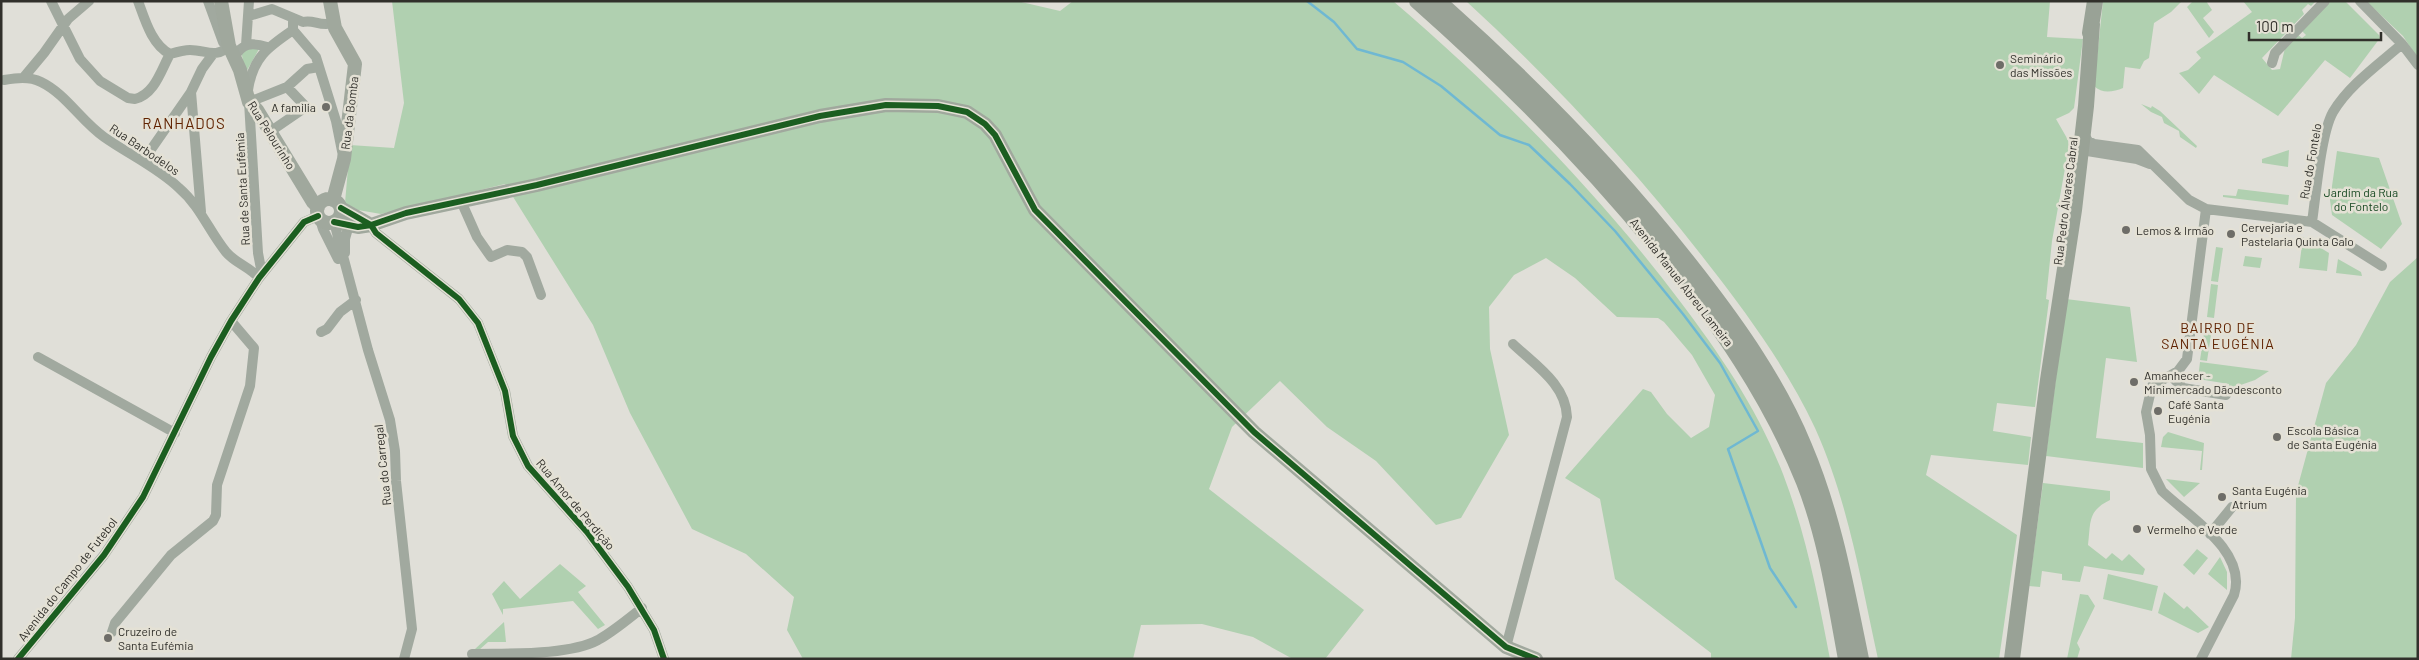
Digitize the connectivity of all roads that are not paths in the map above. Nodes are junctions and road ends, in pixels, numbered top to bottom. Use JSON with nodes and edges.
{"nodes":[{"id":1,"x":51,"y":1,"type":"edge"},
{"id":2,"x":89,"y":1,"type":"edge"},
{"id":3,"x":138,"y":1,"type":"edge"},
{"id":4,"x":208,"y":1,"type":"edge"},
{"id":5,"x":221,"y":1,"type":"edge"},
{"id":6,"x":249,"y":1,"type":"edge"},
{"id":7,"x":1417,"y":1,"type":"edge"},
{"id":8,"x":1438,"y":1,"type":"edge"},
{"id":9,"x":2095,"y":1,"type":"edge"},
{"id":10,"x":2326,"y":1,"type":"edge"},
{"id":11,"x":2360,"y":1,"type":"edge"},
{"id":12,"x":329,"y":3,"type":"edge"},
{"id":13,"x":249,"y":16,"type":"junction"},
{"id":14,"x":293,"y":18,"type":"junction"},
{"id":15,"x":334,"y":23,"type":"junction"},
{"id":16,"x":64,"y":24,"type":"junction"},
{"id":17,"x":2092,"y":24,"type":"junction"},
{"id":18,"x":293,"y":30,"type":"junction"},
{"id":19,"x":2402,"y":44,"type":"junction"},
{"id":20,"x":246,"y":45,"type":"junction"},
{"id":21,"x":267,"y":47,"type":"junction"},
{"id":22,"x":232,"y":52,"type":"junction"},
{"id":23,"x":170,"y":54,"type":"junction"},
{"id":24,"x":213,"y":54,"type":"junction"},
{"id":25,"x":2272,"y":62,"type":"dead end"},
{"id":26,"x":2418,"y":65,"type":"edge"},
{"id":27,"x":319,"y":67,"type":"junction"},
{"id":28,"x":2,"y":77,"type":"edge"},
{"id":29,"x":24,"y":77,"type":"junction"},
{"id":30,"x":287,"y":87,"type":"junction"},
{"id":31,"x":191,"y":92,"type":"junction"},
{"id":32,"x":248,"y":98,"type":"junction"},
{"id":33,"x":2078,"y":105,"type":"junction"},
{"id":34,"x":271,"y":131,"type":"junction"},
{"id":35,"x":2086,"y":142,"type":"junction"},
{"id":36,"x":2104,"y":155,"type":"junction"},
{"id":37,"x":344,"y":159,"type":"junction"},
{"id":38,"x":143,"y":161,"type":"junction"},
{"id":39,"x":2155,"y":166,"type":"junction"},
{"id":40,"x":2074,"y":169,"type":"junction"},
{"id":41,"x":462,"y":201,"type":"junction"},
{"id":42,"x":337,"y":204,"type":"junction"},
{"id":43,"x":2206,"y":209,"type":"junction"},
{"id":44,"x":202,"y":214,"type":"junction"},
{"id":45,"x":323,"y":216,"type":"junction"},
{"id":46,"x":2312,"y":222,"type":"junction"},
{"id":47,"x":2066,"y":224,"type":"junction"},
{"id":48,"x":349,"y":225,"type":"junction"},
{"id":49,"x":371,"y":225,"type":"junction"},
{"id":50,"x":2382,"y":266,"type":"dead end"},
{"id":51,"x":347,"y":274,"type":"junction"},
{"id":52,"x":260,"y":276,"type":"junction"},
{"id":53,"x":541,"y":295,"type":"dead end"},
{"id":54,"x":356,"y":300,"type":"junction"},
{"id":55,"x":231,"y":321,"type":"junction"},
{"id":56,"x":321,"y":332,"type":"dead end"},
{"id":57,"x":1512,"y":344,"type":"dead end"},
{"id":58,"x":38,"y":357,"type":"dead end"},
{"id":59,"x":2171,"y":376,"type":"junction"},
{"id":60,"x":2048,"y":380,"type":"junction"},
{"id":61,"x":2226,"y":395,"type":"dead end"},
{"id":62,"x":175,"y":433,"type":"junction"},
{"id":63,"x":2232,"y":507,"type":"dead end"},
{"id":64,"x":2210,"y":534,"type":"junction"},
{"id":65,"x":642,"y":608,"type":"junction"},
{"id":66,"x":112,"y":632,"type":"dead end"},
{"id":67,"x":1509,"y":652,"type":"edge"},
{"id":68,"x":472,"y":654,"type":"dead end"},
{"id":69,"x":534,"y":656,"type":"edge"},
{"id":70,"x":2015,"y":658,"type":"edge"},
{"id":71,"x":18,"y":659,"type":"edge"},
{"id":72,"x":404,"y":659,"type":"edge"},
{"id":73,"x":664,"y":659,"type":"edge"},
{"id":74,"x":1536,"y":659,"type":"edge"},
{"id":75,"x":1846,"y":659,"type":"edge"},
{"id":76,"x":1861,"y":659,"type":"edge"},
{"id":77,"x":2202,"y":659,"type":"edge"}],
"edges":[{"from":1,"to":16,"type":"street"},
{"from":2,"to":16,"type":"street"},
{"from":3,"to":23,"type":"street"},
{"from":4,"to":22,"type":"street"},
{"from":5,"to":22,"type":"street","name":"Rua Pelourinho"},
{"from":6,"to":13,"type":"street"},
{"from":7,"to":75,"type":"main road","name":"Avenida Manuel Abreu Lameira"},
{"from":8,"to":76,"type":"main road","name":"Avenida Manuel Abreu Lameira"},
{"from":9,"to":17,"type":"main road","name":"Rua Pedro Álvares Cabral"},
{"from":10,"to":25,"type":"street"},
{"from":11,"to":19,"type":"street"},
{"from":12,"to":15,"type":"street","name":"Rua da Bomba"},
{"from":13,"to":14,"type":"street"},
{"from":13,"to":20,"type":"street"},
{"from":14,"to":15,"type":"street"},
{"from":14,"to":18,"type":"street"},
{"from":15,"to":37,"type":"street","name":"Rua da Bomba"},
{"from":16,"to":23,"type":"street"},
{"from":16,"to":29,"type":"street"},
{"from":17,"to":33,"type":"main road","name":"Rua Pedro Álvares Cabral"},
{"from":17,"to":35,"type":"main road","name":"Rua Pedro Álvares Cabral"},
{"from":18,"to":21,"type":"street"},
{"from":18,"to":27,"type":"street"},
{"from":19,"to":26,"type":"street"},
{"from":19,"to":46,"type":"street","name":"Rua do Fontelo"},
{"from":20,"to":21,"type":"street"},
{"from":20,"to":22,"type":"street"},
{"from":21,"to":32,"type":"street","name":"Rua de Santa Eufêmia"},
{"from":22,"to":24,"type":"street"},
{"from":22,"to":32,"type":"street","name":"Rua Pelourinho"},
{"from":23,"to":24,"type":"street"},
{"from":24,"to":31,"type":"street"},
{"from":27,"to":30,"type":"street"},
{"from":27,"to":37,"type":"street"},
{"from":28,"to":29,"type":"street"},
{"from":29,"to":38,"type":"street","name":"Rua Barbodelos"},
{"from":30,"to":32,"type":"street"},
{"from":30,"to":34,"type":"street"},
{"from":31,"to":38,"type":"street"},
{"from":31,"to":44,"type":"street"},
{"from":32,"to":34,"type":"street","name":"Rua Pelourinho"},
{"from":32,"to":52,"type":"street","name":"Rua de Santa Eufêmia"},
{"from":33,"to":35,"type":"main road"},
{"from":33,"to":40,"type":"main road","name":"Rua Pedro Álvares Cabral"},
{"from":34,"to":45,"type":"street","name":"Rua Pelourinho"},
{"from":35,"to":36,"type":"street"},
{"from":35,"to":39,"type":"street"},
{"from":35,"to":40,"type":"main road","name":"Rua Pedro Álvares Cabral"},
{"from":36,"to":39,"type":"street"},
{"from":36,"to":40,"type":"street"},
{"from":37,"to":42,"type":"street","name":"Rua da Bomba"},
{"from":38,"to":44,"type":"street","name":"Rua Barbodelos"},
{"from":39,"to":43,"type":"street"},
{"from":40,"to":47,"type":"main road","name":"Rua Pedro Álvares Cabral"},
{"from":41,"to":49,"type":"street"},
{"from":41,"to":53,"type":"street"},
{"from":41,"to":67,"type":"street"},
{"from":42,"to":45,"type":"street"},
{"from":42,"to":45,"type":"street","name":"Rua da Bomba"},
{"from":42,"to":49,"type":"street"},
{"from":43,"to":46,"type":"street"},
{"from":43,"to":59,"type":"street"},
{"from":44,"to":52,"type":"street","name":"Rua Barbodelos"},
{"from":45,"to":48,"type":"street"},
{"from":45,"to":51,"type":"street"},
{"from":45,"to":52,"type":"street","name":"Avenida do Campo de Futebol"},
{"from":46,"to":50,"type":"street"},
{"from":47,"to":60,"type":"main road","name":"Rua Pedro Álvares Cabral"},
{"from":47,"to":60,"type":"main road","name":"Rua Pedro Álvares Cabral"},
{"from":48,"to":49,"type":"street"},
{"from":48,"to":51,"type":"street"},
{"from":49,"to":65,"type":"street","name":"Rua Amor de Perdição"},
{"from":51,"to":54,"type":"street","name":"Rua do Carregal"},
{"from":52,"to":55,"type":"street","name":"Avenida do Campo de Futebol"},
{"from":54,"to":56,"type":"street"},
{"from":54,"to":72,"type":"street","name":"Rua do Carregal"},
{"from":55,"to":62,"type":"street","name":"Avenida do Campo de Futebol"},
{"from":55,"to":66,"type":"street"},
{"from":57,"to":67,"type":"street"},
{"from":58,"to":62,"type":"street"},
{"from":59,"to":61,"type":"street"},
{"from":59,"to":64,"type":"street"},
{"from":60,"to":70,"type":"main road","name":"Rua Pedro Álvares Cabral"},
{"from":62,"to":71,"type":"street","name":"Avenida do Campo de Futebol"},
{"from":63,"to":64,"type":"street"},
{"from":64,"to":77,"type":"street"},
{"from":65,"to":69,"type":"street"},
{"from":65,"to":73,"type":"street","name":"Rua Amor de Perdição"},
{"from":67,"to":74,"type":"street"},
{"from":68,"to":69,"type":"street"}]}
